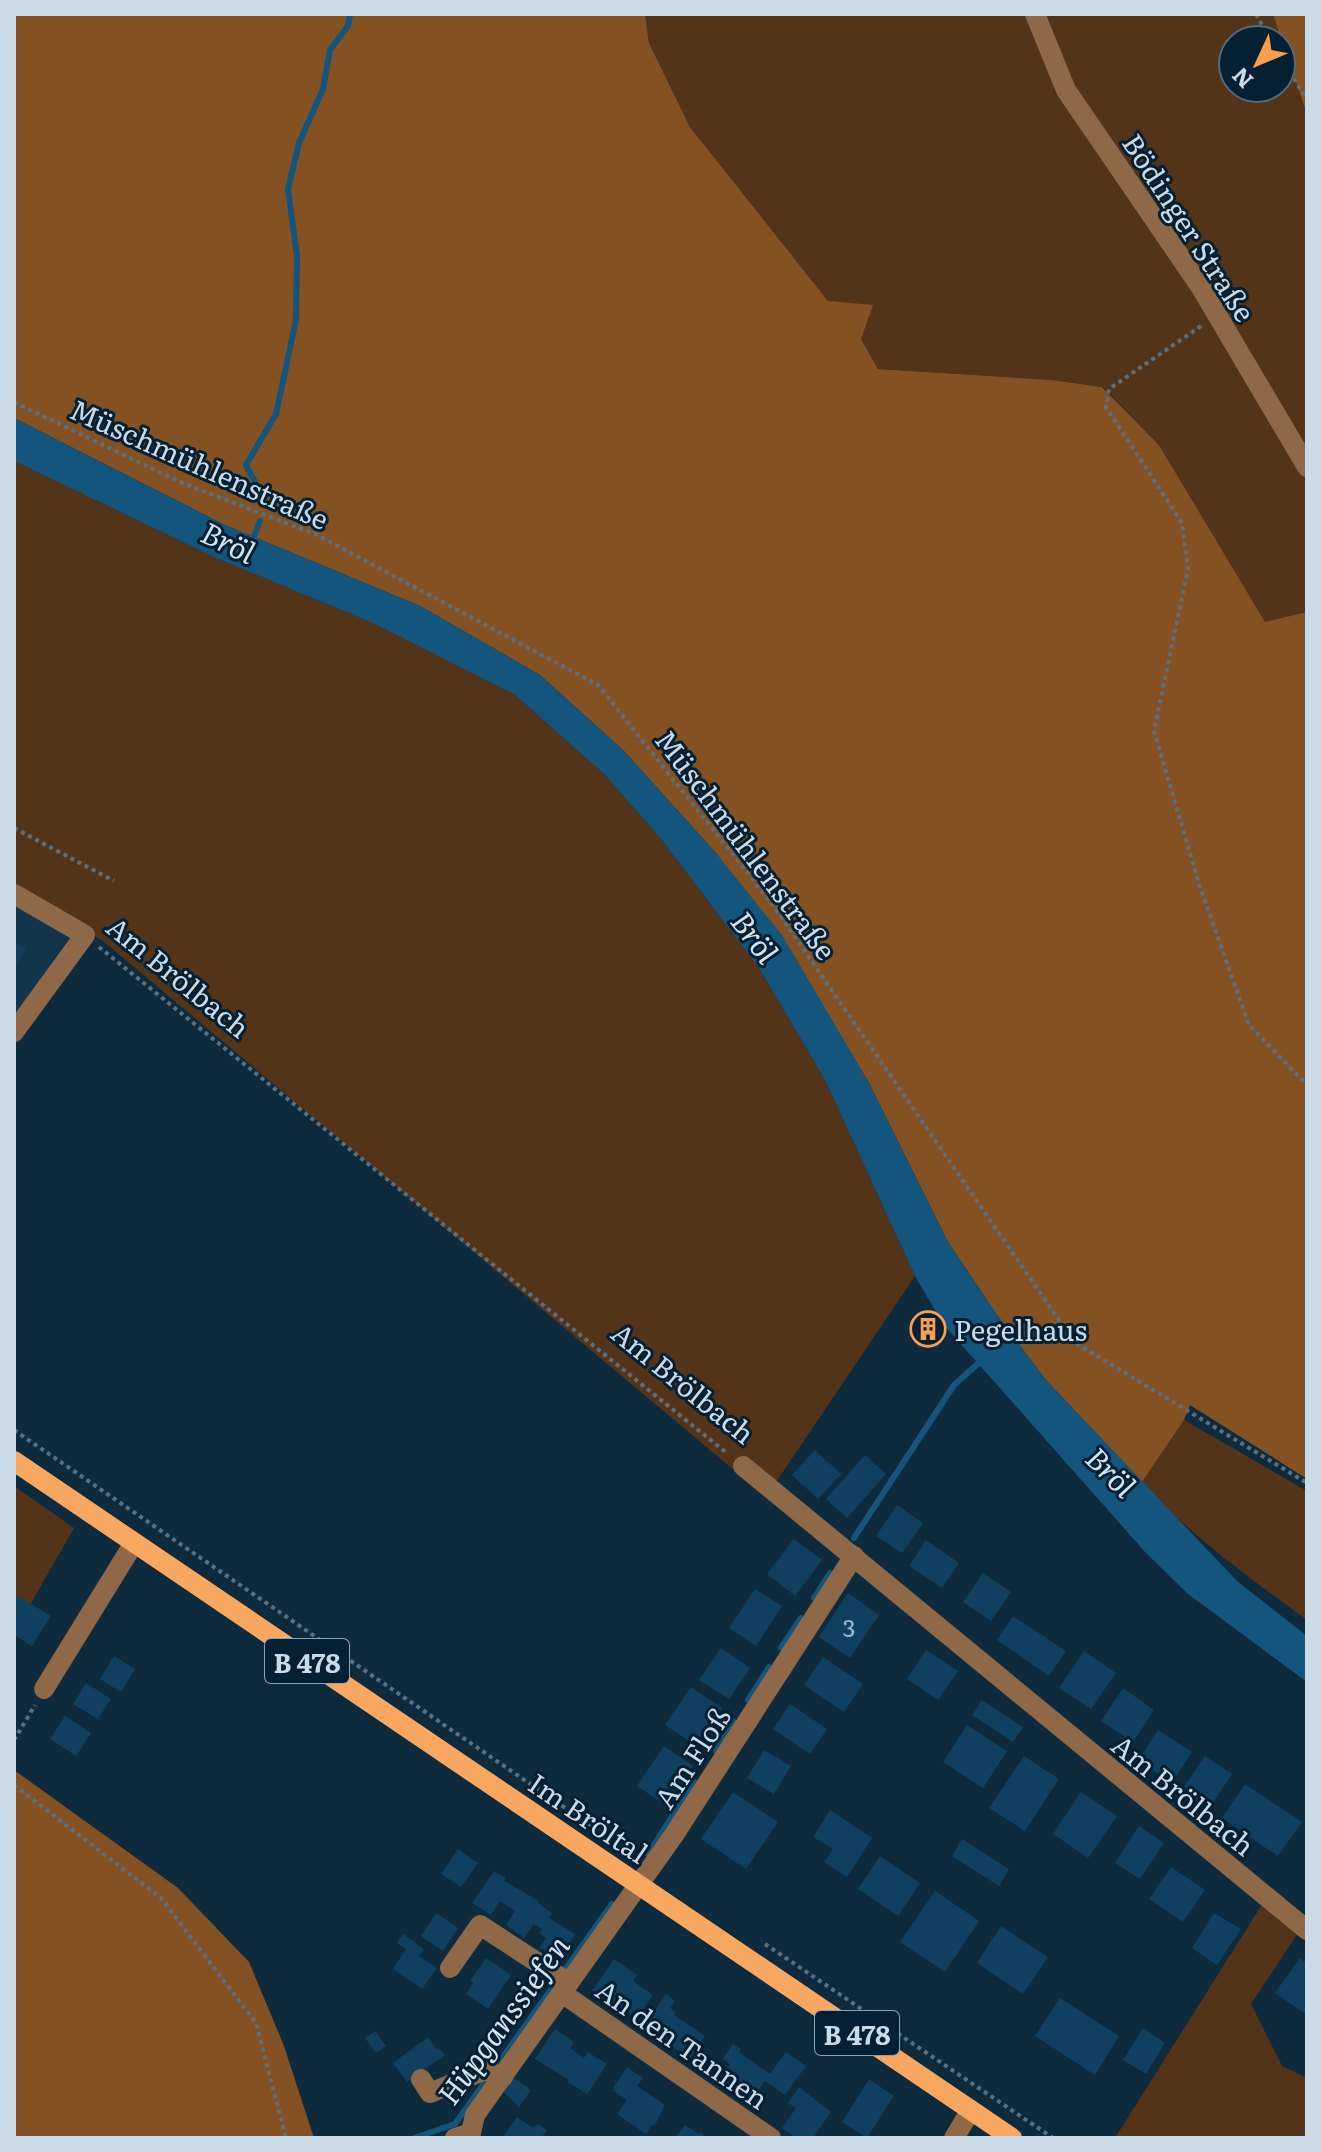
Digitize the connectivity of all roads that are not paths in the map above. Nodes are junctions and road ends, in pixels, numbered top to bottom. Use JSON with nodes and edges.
{"nodes":[{"id":1,"x":1035,"y":14,"type":"edge"},
{"id":2,"x":1307,"y":467,"type":"edge"},
{"id":3,"x":14,"y":894,"type":"edge"},
{"id":4,"x":14,"y":1032,"type":"edge"},
{"id":5,"x":14,"y":1461,"type":"edge"},
{"id":6,"x":743,"y":1466,"type":"road end"},
{"id":7,"x":134,"y":1543,"type":"junction"},
{"id":8,"x":854,"y":1556,"type":"junction"},
{"id":9,"x":44,"y":1689,"type":"road end"},
{"id":10,"x":639,"y":1885,"type":"junction"},
{"id":11,"x":1307,"y":1930,"type":"edge"},
{"id":12,"x":450,"y":1968,"type":"dead end"},
{"id":13,"x":562,"y":1983,"type":"junction"},
{"id":14,"x":503,"y":2077,"type":"junction"},
{"id":15,"x":421,"y":2079,"type":"dead end"},
{"id":16,"x":971,"y":2110,"type":"junction"},
{"id":17,"x":467,"y":2137,"type":"edge"},
{"id":18,"x":771,"y":2138,"type":"edge"},
{"id":19,"x":954,"y":2138,"type":"edge"},
{"id":20,"x":1012,"y":2138,"type":"edge"}],
"edges":[{"from":1,"to":2,"type":"street","name":"Bödinger Straße"},
{"from":3,"to":4,"type":"street","name":"Am Brölbach"},
{"from":5,"to":7,"type":"main road","name":"Im Bröltal","number":"B 478"},
{"from":6,"to":8,"type":"street","name":"Am Brölbach"},
{"from":7,"to":9,"type":"street"},
{"from":7,"to":10,"type":"main road","name":"Im Bröltal","number":"B 478"},
{"from":8,"to":10,"type":"street","name":"Am Floß"},
{"from":8,"to":11,"type":"street","name":"Am Brölbach"},
{"from":10,"to":13,"type":"street","name":"Am Floß"},
{"from":10,"to":16,"type":"main road","name":"Im Bröltal","number":"B 478"},
{"from":12,"to":13,"type":"street"},
{"from":13,"to":14,"type":"street","name":"Am Floß"},
{"from":13,"to":18,"type":"street","name":"An den Tannen"},
{"from":14,"to":15,"type":"street"},
{"from":14,"to":17,"type":"street","name":"Am Floß"},
{"from":16,"to":19,"type":"street"},
{"from":16,"to":20,"type":"main road","name":"Im Bröltal","number":"B 478"}]}
